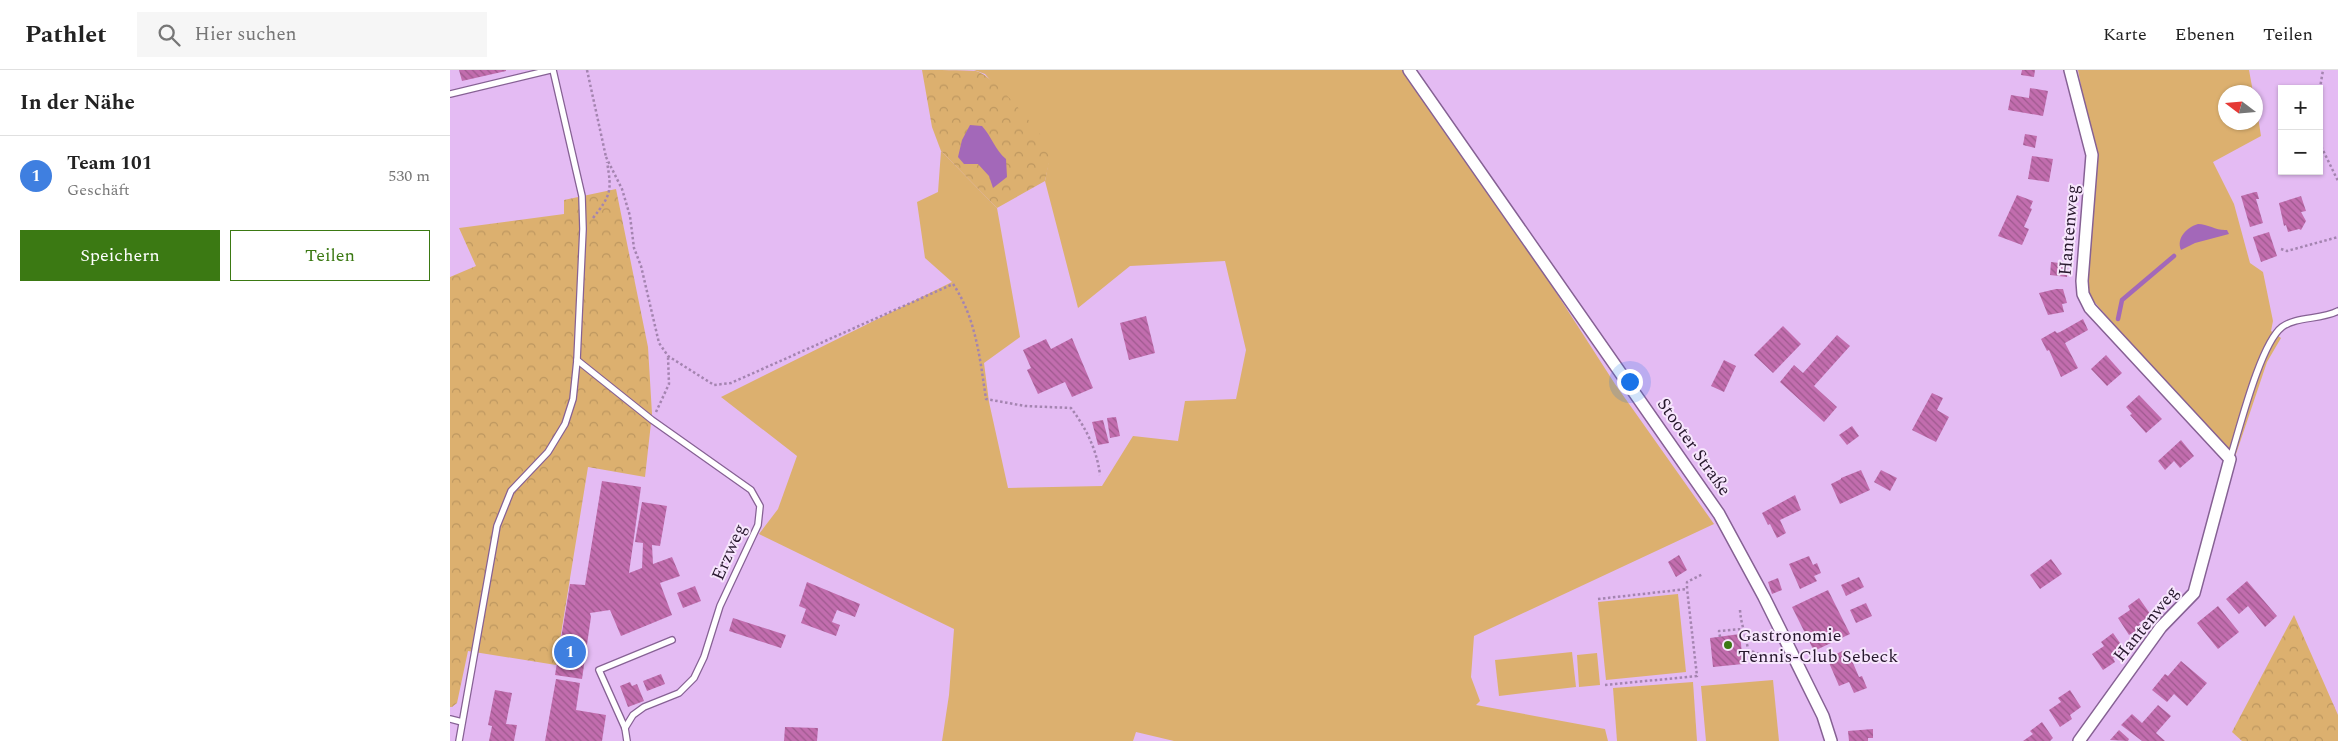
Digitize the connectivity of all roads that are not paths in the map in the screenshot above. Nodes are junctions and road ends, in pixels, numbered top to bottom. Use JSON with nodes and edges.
{"nodes":[{"id":1,"x":551,"y":70,"type":"edge"},
{"id":2,"x":1409,"y":70,"type":"edge"},
{"id":3,"x":2070,"y":70,"type":"edge"},
{"id":4,"x":450,"y":94,"type":"edge"},
{"id":5,"x":2338,"y":311,"type":"edge"},
{"id":6,"x":577,"y":360,"type":"junction"},
{"id":7,"x":2230,"y":460,"type":"junction"},
{"id":8,"x":672,"y":640,"type":"dead end"},
{"id":9,"x":450,"y":719,"type":"edge"},
{"id":10,"x":462,"y":722,"type":"junction"},
{"id":11,"x":625,"y":728,"type":"junction"},
{"id":12,"x":459,"y":741,"type":"edge"},
{"id":13,"x":627,"y":741,"type":"edge"},
{"id":14,"x":1831,"y":741,"type":"edge"},
{"id":15,"x":2080,"y":741,"type":"edge"}],
"edges":[{"from":1,"to":4,"type":"lane"},
{"from":1,"to":6,"type":"lane"},
{"from":2,"to":14,"type":"street","name":"Stooter Straße"},
{"from":3,"to":7,"type":"street","name":"Hantenweg"},
{"from":5,"to":7,"type":"lane","name":"Hantenweg"},
{"from":6,"to":10,"type":"lane"},
{"from":6,"to":11,"type":"lane","name":"Erzweg"},
{"from":7,"to":15,"type":"street","name":"Hantenweg"},
{"from":8,"to":11,"type":"lane"},
{"from":9,"to":10,"type":"lane"},
{"from":10,"to":12,"type":"lane"},
{"from":11,"to":13,"type":"lane"}]}
